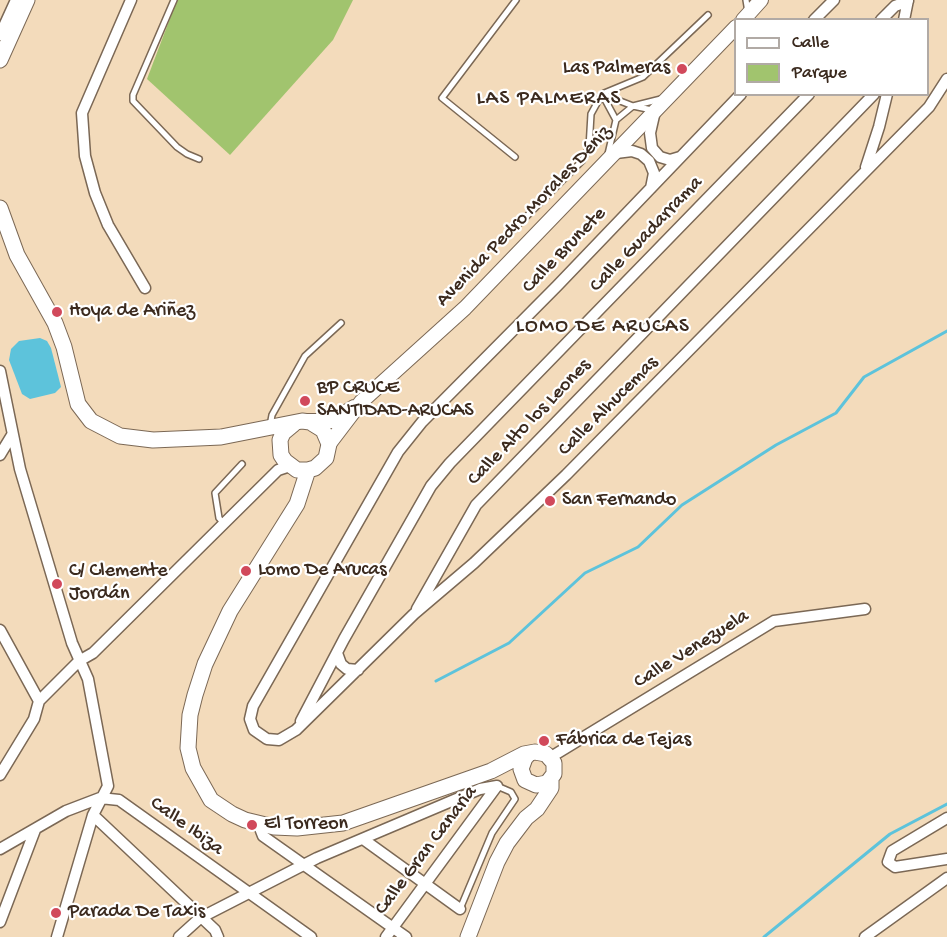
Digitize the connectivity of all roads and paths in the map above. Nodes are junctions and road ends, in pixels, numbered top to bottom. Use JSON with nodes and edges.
{"nodes":[{"id":1,"x":16,"y":0,"type":"edge"},
{"id":2,"x":27,"y":0,"type":"edge"},
{"id":3,"x":131,"y":0,"type":"edge"},
{"id":4,"x":174,"y":0,"type":"edge"},
{"id":5,"x":516,"y":0,"type":"edge"},
{"id":6,"x":761,"y":0,"type":"edge"},
{"id":7,"x":834,"y":0,"type":"edge"},
{"id":8,"x":908,"y":1,"type":"edge"},
{"id":9,"x":746,"y":11,"type":"edge"},
{"id":10,"x":708,"y":15,"type":"dead end"},
{"id":11,"x":816,"y":18,"type":"edge"},
{"id":12,"x":883,"y":18,"type":"edge"},
{"id":13,"x":904,"y":18,"type":"edge"},
{"id":14,"x":734,"y":28,"type":"edge"},
{"id":15,"x":0,"y":35,"type":"edge"},
{"id":16,"x":0,"y":60,"type":"edge"},
{"id":17,"x":947,"y":79,"type":"edge"},
{"id":18,"x":602,"y":94,"type":"junction"},
{"id":19,"x":739,"y":96,"type":"edge"},
{"id":20,"x":807,"y":96,"type":"edge"},
{"id":21,"x":872,"y":96,"type":"edge"},
{"id":22,"x":887,"y":96,"type":"edge"},
{"id":23,"x":667,"y":98,"type":"junction"},
{"id":24,"x":633,"y":106,"type":"junction"},
{"id":25,"x":655,"y":111,"type":"junction"},
{"id":26,"x":616,"y":120,"type":"junction"},
{"id":27,"x":515,"y":157,"type":"dead end"},
{"id":28,"x":611,"y":157,"type":"junction"},
{"id":29,"x":680,"y":157,"type":"junction"},
{"id":30,"x":199,"y":159,"type":"dead end"},
{"id":31,"x":865,"y":171,"type":"junction"},
{"id":32,"x":651,"y":188,"type":"junction"},
{"id":33,"x":0,"y":208,"type":"edge"},
{"id":34,"x":501,"y":242,"type":"dead end"},
{"id":35,"x":145,"y":288,"type":"dead end"},
{"id":36,"x":341,"y":323,"type":"dead end"},
{"id":37,"x":0,"y":371,"type":"edge"},
{"id":38,"x":361,"y":402,"type":"junction"},
{"id":39,"x":299,"y":422,"type":"junction"},
{"id":40,"x":270,"y":428,"type":"junction"},
{"id":41,"x":249,"y":432,"type":"junction"},
{"id":42,"x":12,"y":435,"type":"junction"},
{"id":43,"x":329,"y":444,"type":"junction"},
{"id":44,"x":0,"y":455,"type":"edge"},
{"id":45,"x":289,"y":463,"type":"junction"},
{"id":46,"x":242,"y":464,"type":"dead end"},
{"id":47,"x":224,"y":524,"type":"junction"},
{"id":48,"x":865,"y":609,"type":"dead end"},
{"id":49,"x":414,"y":614,"type":"junction"},
{"id":50,"x":0,"y":630,"type":"edge"},
{"id":51,"x":337,"y":653,"type":"junction"},
{"id":52,"x":79,"y":662,"type":"junction"},
{"id":53,"x":358,"y":670,"type":"junction"},
{"id":54,"x":39,"y":701,"type":"junction"},
{"id":55,"x":296,"y":730,"type":"junction"},
{"id":56,"x":267,"y":739,"type":"joint"},
{"id":57,"x":529,"y":754,"type":"junction"},
{"id":58,"x":551,"y":758,"type":"junction"},
{"id":59,"x":491,"y":771,"type":"junction"},
{"id":60,"x":0,"y":775,"type":"edge"},
{"id":61,"x":551,"y":779,"type":"junction"},
{"id":62,"x":528,"y":781,"type":"junction"},
{"id":63,"x":497,"y":786,"type":"junction"},
{"id":64,"x":100,"y":798,"type":"junction"},
{"id":65,"x":93,"y":815,"type":"junction"},
{"id":66,"x":526,"y":818,"type":"junction"},
{"id":67,"x":947,"y":818,"type":"edge"},
{"id":68,"x":258,"y":823,"type":"junction"},
{"id":69,"x":35,"y":830,"type":"junction"},
{"id":70,"x":363,"y":839,"type":"junction"},
{"id":71,"x":0,"y":849,"type":"edge"},
{"id":72,"x":947,"y":859,"type":"edge"},
{"id":73,"x":305,"y":864,"type":"junction"},
{"id":74,"x":947,"y":878,"type":"edge"},
{"id":75,"x":426,"y":884,"type":"junction"},
{"id":76,"x":249,"y":892,"type":"junction"},
{"id":77,"x":460,"y":909,"type":"joint"},
{"id":78,"x":200,"y":918,"type":"junction"},
{"id":79,"x":0,"y":922,"type":"edge"},
{"id":80,"x":392,"y":927,"type":"junction"},
{"id":81,"x":57,"y":937,"type":"edge"},
{"id":82,"x":179,"y":937,"type":"edge"},
{"id":83,"x":218,"y":937,"type":"edge"},
{"id":84,"x":311,"y":937,"type":"edge"},
{"id":85,"x":386,"y":937,"type":"edge"},
{"id":86,"x":406,"y":937,"type":"edge"},
{"id":87,"x":468,"y":937,"type":"edge"},
{"id":88,"x":866,"y":937,"type":"edge"}],
"edges":[{"from":1,"to":15,"type":"street"},
{"from":2,"to":16,"type":"main road"},
{"from":3,"to":35,"type":"street"},
{"from":4,"to":30,"type":"lane"},
{"from":5,"to":27,"type":"lane"},
{"from":6,"to":9,"type":"street"},
{"from":7,"to":11,"type":"street"},
{"from":8,"to":12,"type":"street"},
{"from":8,"to":13,"type":"street"},
{"from":10,"to":18,"type":"lane"},
{"from":14,"to":23,"type":"street","name":"Avenida Pedro Morales Déniz"},
{"from":17,"to":31,"type":"street","name":"Calle Alhucemas"},
{"from":18,"to":24,"type":"lane"},
{"from":18,"to":26,"type":"lane"},
{"from":18,"to":34,"type":"lane"},
{"from":19,"to":29,"type":"street","name":"Calle Brunete"},
{"from":20,"to":51,"type":"street","name":"Calle Guadarrama"},
{"from":21,"to":49,"type":"street","name":"Calle Alto los Leones"},
{"from":22,"to":31,"type":"street"},
{"from":23,"to":24,"type":"lane"},
{"from":23,"to":25,"type":"street","name":"Avenida Pedro Morales Déniz"},
{"from":24,"to":25,"type":"lane"},
{"from":24,"to":26,"type":"lane"},
{"from":25,"to":28,"type":"street","name":"Avenida Pedro Morales Déniz"},
{"from":25,"to":29,"type":"street"},
{"from":26,"to":28,"type":"lane"},
{"from":28,"to":32,"type":"street"},
{"from":28,"to":38,"type":"street","name":"Avenida Pedro Morales Déniz"},
{"from":29,"to":32,"type":"street","name":"Calle Brunete"},
{"from":31,"to":49,"type":"street","name":"Calle Alhucemas"},
{"from":32,"to":56,"type":"street","name":"Calle Brunete"},
{"from":33,"to":41,"type":"main road"},
{"from":36,"to":40,"type":"lane"},
{"from":37,"to":42,"type":"street"},
{"from":38,"to":39,"type":"street"},
{"from":38,"to":43,"type":"street"},
{"from":39,"to":40,"type":"main road"},
{"from":39,"to":43,"type":"main road"},
{"from":39,"to":45,"type":"main road"},
{"from":40,"to":41,"type":"main road"},
{"from":41,"to":45,"type":"main road"},
{"from":42,"to":44,"type":"street"},
{"from":42,"to":52,"type":"street"},
{"from":43,"to":45,"type":"main road"},
{"from":45,"to":47,"type":"street"},
{"from":45,"to":68,"type":"main road"},
{"from":46,"to":47,"type":"lane"},
{"from":47,"to":52,"type":"street"},
{"from":48,"to":58,"type":"street","name":"Calle Venezuela"},
{"from":49,"to":53,"type":"street","name":"Calle Alhucemas"},
{"from":50,"to":54,"type":"street"},
{"from":51,"to":53,"type":"street"},
{"from":51,"to":55,"type":"street","name":"Calle Guadarrama"},
{"from":52,"to":54,"type":"street"},
{"from":52,"to":64,"type":"street"},
{"from":53,"to":55,"type":"street","name":"Calle Alhucemas"},
{"from":54,"to":60,"type":"street"},
{"from":55,"to":56,"type":"street","name":"Calle Alhucemas"},
{"from":57,"to":58,"type":"main road"},
{"from":57,"to":59,"type":"main road"},
{"from":57,"to":62,"type":"main road"},
{"from":58,"to":61,"type":"main road"},
{"from":59,"to":62,"type":"main road"},
{"from":59,"to":68,"type":"main road"},
{"from":61,"to":62,"type":"main road"},
{"from":61,"to":66,"type":"main road"},
{"from":62,"to":66,"type":"main road"},
{"from":63,"to":70,"type":"street"},
{"from":63,"to":75,"type":"street","name":"Calle Gran Canaria"},
{"from":63,"to":77,"type":"lane"},
{"from":64,"to":65,"type":"street"},
{"from":64,"to":69,"type":"street"},
{"from":64,"to":76,"type":"street","name":"Calle Ibiza"},
{"from":65,"to":78,"type":"street"},
{"from":65,"to":81,"type":"street"},
{"from":66,"to":87,"type":"main road"},
{"from":67,"to":72,"type":"street"},
{"from":68,"to":73,"type":"street"},
{"from":69,"to":71,"type":"street"},
{"from":69,"to":79,"type":"street"},
{"from":70,"to":73,"type":"street"},
{"from":70,"to":75,"type":"street"},
{"from":73,"to":76,"type":"street"},
{"from":73,"to":80,"type":"street"},
{"from":74,"to":88,"type":"street"},
{"from":75,"to":77,"type":"street"},
{"from":75,"to":80,"type":"street","name":"Calle Gran Canaria"},
{"from":76,"to":78,"type":"street"},
{"from":76,"to":84,"type":"street","name":"Calle Ibiza"},
{"from":78,"to":82,"type":"street"},
{"from":78,"to":83,"type":"street"},
{"from":80,"to":85,"type":"street","name":"Calle Gran Canaria"},
{"from":80,"to":86,"type":"street"}]}
